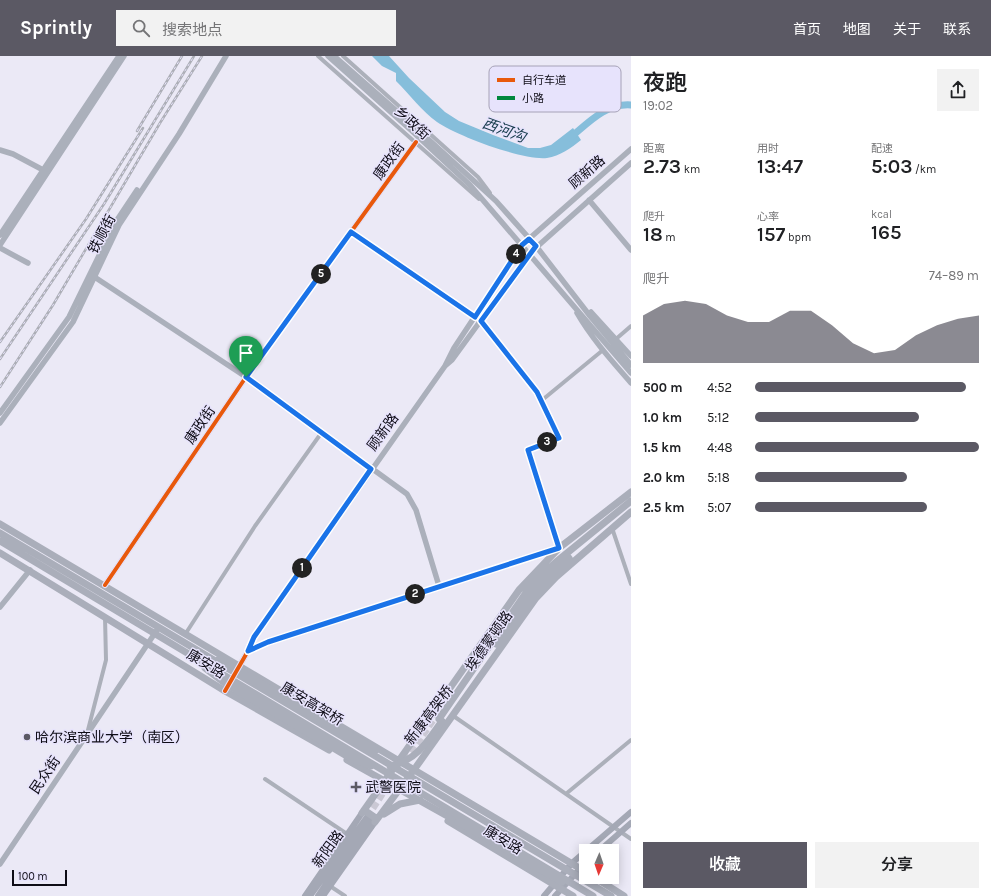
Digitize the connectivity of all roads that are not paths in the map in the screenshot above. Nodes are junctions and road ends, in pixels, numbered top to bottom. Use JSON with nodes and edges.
{"nodes":[{"id":1,"x":222,"y":56,"type":"edge"},
{"id":2,"x":226,"y":56,"type":"edge"},
{"id":3,"x":318,"y":56,"type":"edge"},
{"id":4,"x":328,"y":56,"type":"edge"},
{"id":5,"x":334,"y":56,"type":"edge"},
{"id":6,"x":343,"y":56,"type":"edge"},
{"id":7,"x":120,"y":57,"type":"edge"},
{"id":8,"x":416,"y":142,"type":"junction"},
{"id":9,"x":631,"y":149,"type":"edge"},
{"id":10,"x":0,"y":150,"type":"edge"},
{"id":11,"x":631,"y":163,"type":"edge"},
{"id":12,"x":45,"y":171,"type":"junction"},
{"id":13,"x":472,"y":183,"type":"junction"},
{"id":14,"x":589,"y":200,"type":"junction"},
{"id":15,"x":496,"y":201,"type":"junction"},
{"id":16,"x":490,"y":207,"type":"junction"},
{"id":17,"x":351,"y":232,"type":"junction"},
{"id":18,"x":0,"y":235,"type":"edge"},
{"id":19,"x":529,"y":239,"type":"junction"},
{"id":20,"x":0,"y":245,"type":"edge"},
{"id":21,"x":522,"y":245,"type":"junction"},
{"id":22,"x":536,"y":246,"type":"junction"},
{"id":23,"x":0,"y":248,"type":"edge"},
{"id":24,"x":631,"y":250,"type":"edge"},
{"id":25,"x":530,"y":253,"type":"junction"},
{"id":26,"x":28,"y":263,"type":"dead end"},
{"id":27,"x":93,"y":276,"type":"junction"},
{"id":28,"x":577,"y":297,"type":"junction"},
{"id":29,"x":570,"y":301,"type":"junction"},
{"id":30,"x":475,"y":317,"type":"junction"},
{"id":31,"x":587,"y":317,"type":"junction"},
{"id":32,"x":481,"y":321,"type":"junction"},
{"id":33,"x":631,"y":326,"type":"edge"},
{"id":34,"x":616,"y":339,"type":"junction"},
{"id":35,"x":603,"y":350,"type":"junction"},
{"id":36,"x":631,"y":356,"type":"edge"},
{"id":37,"x":631,"y":365,"type":"edge"},
{"id":38,"x":445,"y":366,"type":"junction"},
{"id":39,"x":631,"y":373,"type":"edge"},
{"id":40,"x":246,"y":377,"type":"junction"},
{"id":41,"x":631,"y":383,"type":"edge"},
{"id":42,"x":16,"y":394,"type":"junction"},
{"id":43,"x":542,"y":401,"type":"junction"},
{"id":44,"x":0,"y":408,"type":"edge"},
{"id":45,"x":0,"y":413,"type":"edge"},
{"id":46,"x":0,"y":423,"type":"edge"},
{"id":47,"x":0,"y":427,"type":"edge"},
{"id":48,"x":322,"y":432,"type":"junction"},
{"id":49,"x":371,"y":469,"type":"junction"},
{"id":50,"x":631,"y":492,"type":"edge"},
{"id":51,"x":631,"y":501,"type":"edge"},
{"id":52,"x":631,"y":507,"type":"edge"},
{"id":53,"x":631,"y":512,"type":"edge"},
{"id":54,"x":0,"y":524,"type":"edge"},
{"id":55,"x":612,"y":528,"type":"junction"},
{"id":56,"x":0,"y":533,"type":"edge"},
{"id":57,"x":0,"y":541,"type":"edge"},
{"id":58,"x":559,"y":548,"type":"junction"},
{"id":59,"x":0,"y":553,"type":"edge"},
{"id":60,"x":30,"y":570,"type":"junction"},
{"id":61,"x":532,"y":577,"type":"junction"},
{"id":62,"x":631,"y":584,"type":"edge"},
{"id":63,"x":105,"y":585,"type":"junction"},
{"id":64,"x":439,"y":586,"type":"junction"},
{"id":65,"x":0,"y":607,"type":"edge"},
{"id":66,"x":105,"y":616,"type":"junction"},
{"id":67,"x":138,"y":620,"type":"junction"},
{"id":68,"x":164,"y":620,"type":"junction"},
{"id":69,"x":186,"y":633,"type":"junction"},
{"id":70,"x":148,"y":644,"type":"junction"},
{"id":71,"x":248,"y":651,"type":"junction"},
{"id":72,"x":240,"y":665,"type":"junction"},
{"id":73,"x":225,"y":691,"type":"junction"},
{"id":74,"x":452,"y":715,"type":"junction"},
{"id":75,"x":88,"y":733,"type":"junction"},
{"id":76,"x":631,"y":740,"type":"edge"},
{"id":77,"x":398,"y":759,"type":"junction"},
{"id":78,"x":418,"y":773,"type":"junction"},
{"id":79,"x":265,"y":779,"type":"dead end"},
{"id":80,"x":384,"y":780,"type":"junction"},
{"id":81,"x":400,"y":789,"type":"junction"},
{"id":82,"x":567,"y":793,"type":"junction"},
{"id":83,"x":421,"y":801,"type":"junction"},
{"id":84,"x":631,"y":812,"type":"edge"},
{"id":85,"x":370,"y":817,"type":"junction"},
{"id":86,"x":631,"y":823,"type":"edge"},
{"id":87,"x":613,"y":827,"type":"junction"},
{"id":88,"x":620,"y":832,"type":"junction"},
{"id":89,"x":347,"y":834,"type":"junction"},
{"id":90,"x":631,"y":839,"type":"edge"},
{"id":91,"x":607,"y":844,"type":"edge"},
{"id":92,"x":572,"y":863,"type":"junction"},
{"id":93,"x":0,"y":864,"type":"edge"},
{"id":94,"x":579,"y":867,"type":"edge"},
{"id":95,"x":579,"y":873,"type":"edge"},
{"id":96,"x":605,"y":884,"type":"edge"},
{"id":97,"x":552,"y":885,"type":"junction"},
{"id":98,"x":330,"y":886,"type":"junction"},
{"id":99,"x":595,"y":886,"type":"junction"},
{"id":100,"x":560,"y":889,"type":"junction"},
{"id":101,"x":591,"y":895,"type":"edge"},
{"id":102,"x":305,"y":896,"type":"edge"},
{"id":103,"x":310,"y":896,"type":"edge"},
{"id":104,"x":318,"y":896,"type":"edge"},
{"id":105,"x":323,"y":896,"type":"edge"},
{"id":106,"x":345,"y":896,"type":"edge"},
{"id":107,"x":544,"y":896,"type":"edge"},
{"id":108,"x":556,"y":896,"type":"edge"},
{"id":109,"x":573,"y":896,"type":"edge"},
{"id":110,"x":611,"y":896,"type":"edge"},
{"id":111,"x":624,"y":896,"type":"edge"}],
"edges":[{"from":1,"to":42,"type":"main road","name":"铁顺街"},
{"from":2,"to":27,"type":"main road","name":"铁顺街"},
{"from":3,"to":8,"type":"street","name":"乡政街"},
{"from":4,"to":13,"type":"main road"},
{"from":5,"to":13,"type":"main road"},
{"from":6,"to":15,"type":"street","name":"乡政街"},
{"from":7,"to":12,"type":"main road"},
{"from":8,"to":16,"type":"street","name":"乡政街"},
{"from":8,"to":17,"type":"main road","name":"康政街"},
{"from":9,"to":19,"type":"main road","name":"顾新路"},
{"from":10,"to":12,"type":"main road"},
{"from":11,"to":14,"type":"main road","name":"顾新路"},
{"from":12,"to":18,"type":"main road"},
{"from":12,"to":20,"type":"main road"},
{"from":13,"to":15,"type":"main road","name":"乡政街"},
{"from":13,"to":16,"type":"main road","name":"乡政街"},
{"from":14,"to":22,"type":"main road","name":"顾新路"},
{"from":14,"to":24,"type":"main road"},
{"from":15,"to":19,"type":"main road","name":"乡政街"},
{"from":16,"to":21,"type":"main road","name":"乡政街"},
{"from":17,"to":30,"type":"street"},
{"from":17,"to":40,"type":"main road","name":"康政街"},
{"from":19,"to":21,"type":"main road","name":"顾新路"},
{"from":19,"to":22,"type":"main road","name":"乡政街"},
{"from":21,"to":25,"type":"main road","name":"乡政街"},
{"from":21,"to":30,"type":"main road","name":"顾新路"},
{"from":22,"to":25,"type":"main road","name":"顾新路"},
{"from":22,"to":28,"type":"main road","name":"乡政街"},
{"from":23,"to":26,"type":"main road"},
{"from":25,"to":29,"type":"main road","name":"乡政街"},
{"from":25,"to":32,"type":"main road","name":"顾新路"},
{"from":27,"to":40,"type":"main road"},
{"from":27,"to":42,"type":"main road","name":"铁顺街"},
{"from":28,"to":31,"type":"main road","name":"乡政街"},
{"from":28,"to":34,"type":"main road","name":"乡政街"},
{"from":29,"to":31,"type":"main road","name":"乡政街"},
{"from":29,"to":35,"type":"main road","name":"乡政街"},
{"from":30,"to":38,"type":"main road","name":"顾新路"},
{"from":31,"to":37,"type":"main road"},
{"from":31,"to":39,"type":"main road"},
{"from":32,"to":38,"type":"main road","name":"顾新路"},
{"from":32,"to":43,"type":"street"},
{"from":33,"to":34,"type":"street"},
{"from":34,"to":36,"type":"main road","name":"乡政街"},
{"from":35,"to":41,"type":"main road","name":"乡政街"},
{"from":35,"to":43,"type":"street"},
{"from":38,"to":49,"type":"main road","name":"顾新路"},
{"from":40,"to":48,"type":"main road"},
{"from":40,"to":63,"type":"main road","name":"康政街"},
{"from":42,"to":44,"type":"main road"},
{"from":42,"to":45,"type":"main road","name":"铁顺街"},
{"from":42,"to":46,"type":"main road","name":"铁顺街"},
{"from":42,"to":47,"type":"main road"},
{"from":43,"to":58,"type":"street"},
{"from":48,"to":49,"type":"main road"},
{"from":48,"to":69,"type":"street"},
{"from":49,"to":64,"type":"main road"},
{"from":49,"to":71,"type":"main road","name":"顾新路"},
{"from":50,"to":58,"type":"highway","name":"埃德蒙顿路"},
{"from":51,"to":61,"type":"highway","name":"埃德蒙顿路"},
{"from":52,"to":67,"type":"highway","name":"新康高架桥","bridge":true},
{"from":53,"to":55,"type":"highway","name":"埃德蒙顿路"},
{"from":54,"to":63,"type":"highway","name":"康安路"},
{"from":55,"to":62,"type":"street"},
{"from":55,"to":74,"type":"highway","name":"埃德蒙顿路"},
{"from":56,"to":67,"type":"highway","name":"康安高架桥","bridge":true},
{"from":57,"to":67,"type":"highway","name":"康安高架桥","bridge":true},
{"from":58,"to":61,"type":"highway","name":"埃德蒙顿路"},
{"from":58,"to":64,"type":"main road"},
{"from":59,"to":60,"type":"highway","name":"康安路"},
{"from":60,"to":65,"type":"main road"},
{"from":60,"to":66,"type":"highway","name":"康安路"},
{"from":61,"to":80,"type":"highway","name":"埃德蒙顿路"},
{"from":63,"to":68,"type":"highway","name":"康安路"},
{"from":64,"to":71,"type":"main road"},
{"from":66,"to":70,"type":"highway","name":"康安路"},
{"from":66,"to":75,"type":"street"},
{"from":67,"to":77,"type":"highway","bridge":true},
{"from":67,"to":99,"type":"highway","name":"康安高架桥","bridge":true},
{"from":67,"to":101,"type":"highway","name":"康安高架桥","bridge":true},
{"from":68,"to":69,"type":"highway","name":"康安路"},
{"from":68,"to":70,"type":"main road","name":"民众街"},
{"from":69,"to":72,"type":"highway","name":"康安路"},
{"from":70,"to":73,"type":"highway","name":"康安路"},
{"from":70,"to":75,"type":"main road","name":"民众街"},
{"from":71,"to":72,"type":"main road","name":"顾新路"},
{"from":72,"to":73,"type":"main road","name":"顾新路"},
{"from":72,"to":77,"type":"highway","name":"康安路"},
{"from":73,"to":80,"type":"highway","name":"康安路"},
{"from":74,"to":81,"type":"highway","name":"埃德蒙顿路"},
{"from":74,"to":82,"type":"street"},
{"from":75,"to":93,"type":"main road","name":"民众街"},
{"from":76,"to":82,"type":"street"},
{"from":77,"to":78,"type":"highway","name":"康安路"},
{"from":78,"to":92,"type":"highway"},
{"from":78,"to":99,"type":"highway","bridge":true},
{"from":79,"to":89,"type":"street"},
{"from":80,"to":81,"type":"highway","name":"康安路"},
{"from":80,"to":85,"type":"highway","name":"埃德蒙顿路"},
{"from":81,"to":83,"type":"highway","name":"康安路"},
{"from":81,"to":85,"type":"highway","name":"埃德蒙顿路"},
{"from":82,"to":87,"type":"street"},
{"from":83,"to":85,"type":"highway"},
{"from":83,"to":97,"type":"highway","name":"康安路"},
{"from":83,"to":101,"type":"highway","name":"康安路","bridge":true},
{"from":84,"to":87,"type":"main road"},
{"from":85,"to":89,"type":"main road"},
{"from":85,"to":98,"type":"main road"},
{"from":85,"to":103,"type":"main road","name":"新阳路"},
{"from":85,"to":104,"type":"main road","name":"新阳路"},
{"from":86,"to":88,"type":"main road"},
{"from":87,"to":88,"type":"street"},
{"from":87,"to":92,"type":"main road"},
{"from":88,"to":90,"type":"street"},
{"from":88,"to":91,"type":"main road"},
{"from":89,"to":102,"type":"main road"},
{"from":92,"to":94,"type":"highway"},
{"from":92,"to":97,"type":"main road"},
{"from":95,"to":100,"type":"main road"},
{"from":96,"to":111,"type":"highway"},
{"from":97,"to":100,"type":"highway","name":"康安路"},
{"from":97,"to":107,"type":"main road"},
{"from":98,"to":105,"type":"main road"},
{"from":98,"to":106,"type":"street"},
{"from":99,"to":110,"type":"highway","name":"康安高架桥","bridge":true},
{"from":100,"to":108,"type":"main road"},
{"from":100,"to":109,"type":"highway","name":"康安路"}]}
